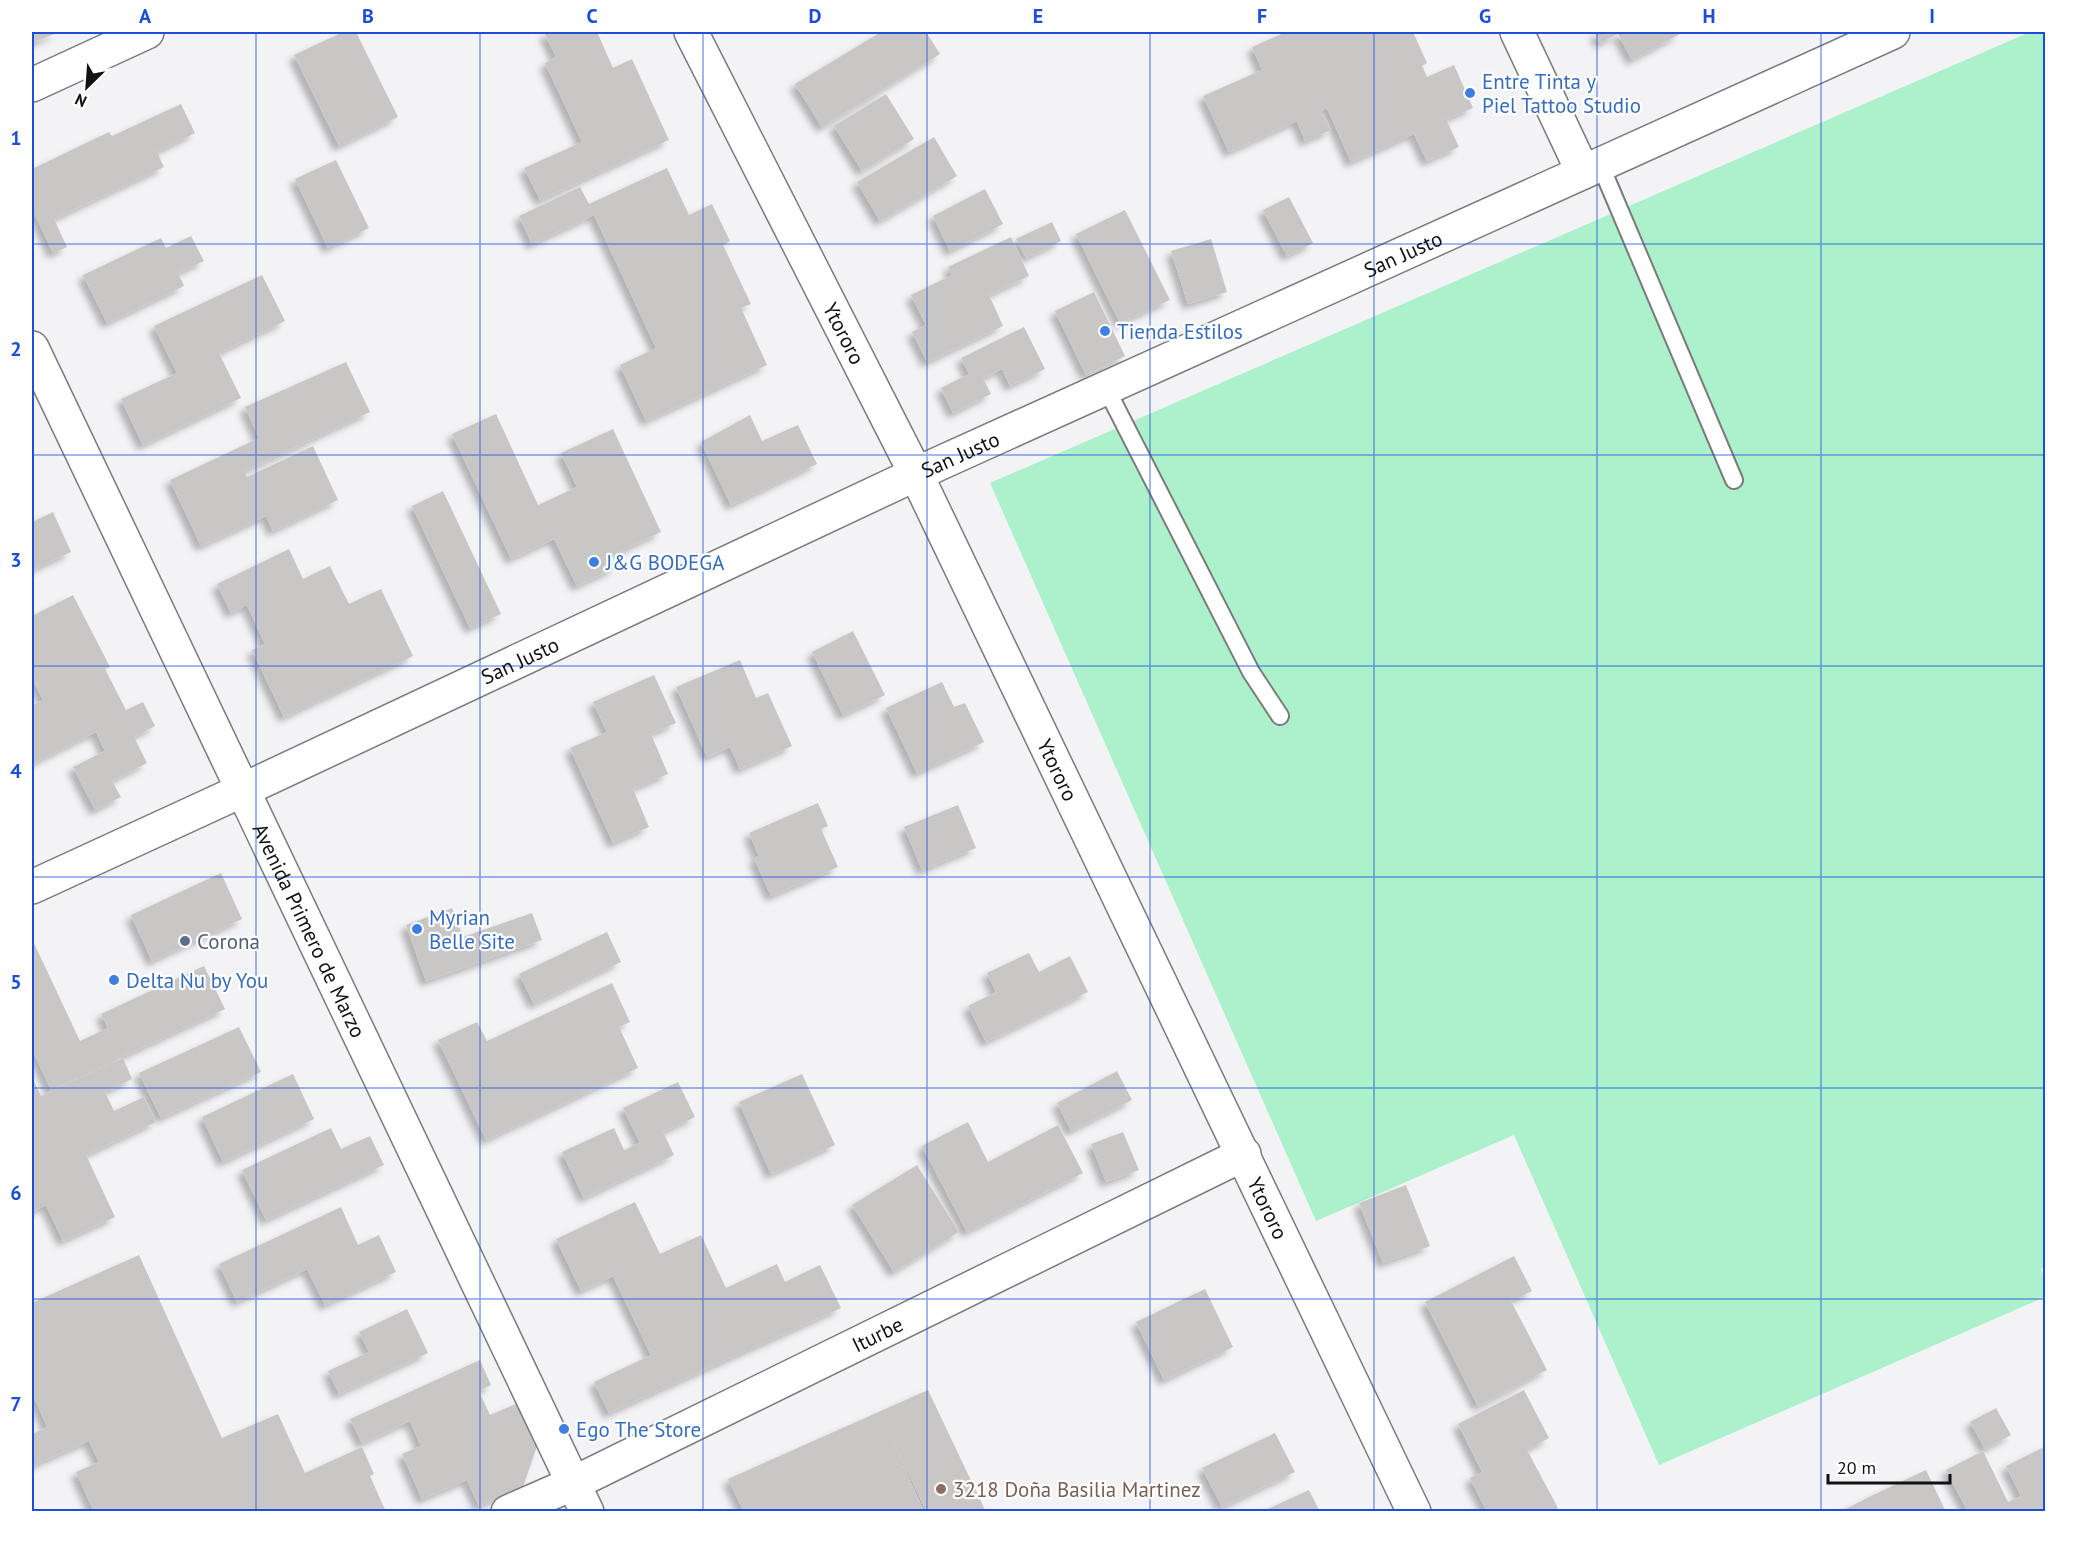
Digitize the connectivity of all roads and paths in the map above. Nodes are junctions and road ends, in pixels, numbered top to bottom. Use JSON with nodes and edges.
{"nodes":[{"id":1,"x":147,"y":32,"type":"edge"},
{"id":2,"x":691,"y":32,"type":"edge"},
{"id":3,"x":1517,"y":32,"type":"edge"},
{"id":4,"x":1893,"y":32,"type":"edge"},
{"id":5,"x":32,"y":85,"type":"edge"},
{"id":6,"x":1592,"y":168,"type":"junction"},
{"id":7,"x":32,"y":348,"type":"edge"},
{"id":8,"x":1106,"y":388,"type":"junction"},
{"id":9,"x":915,"y":474,"type":"junction"},
{"id":10,"x":1734,"y":480,"type":"dead end"},
{"id":11,"x":1280,"y":716,"type":"dead end"},
{"id":12,"x":243,"y":790,"type":"junction"},
{"id":13,"x":32,"y":887,"type":"edge"},
{"id":14,"x":1244,"y":1154,"type":"junction"},
{"id":15,"x":580,"y":1497,"type":"edge"},
{"id":16,"x":508,"y":1512,"type":"edge"},
{"id":17,"x":1414,"y":1512,"type":"edge"}],
"edges":[{"from":1,"to":5,"type":"street"},
{"from":2,"to":9,"type":"street","name":"Ytororo"},
{"from":3,"to":6,"type":"street"},
{"from":4,"to":6,"type":"street","name":"San Justo"},
{"from":6,"to":8,"type":"street","name":"San Justo"},
{"from":6,"to":10,"type":"lane"},
{"from":7,"to":12,"type":"street","name":"Avenida Primero de Marzo"},
{"from":8,"to":9,"type":"street","name":"San Justo"},
{"from":8,"to":11,"type":"lane"},
{"from":9,"to":12,"type":"street","name":"San Justo"},
{"from":9,"to":14,"type":"street","name":"Ytororo"},
{"from":12,"to":13,"type":"street","name":"San Justo"},
{"from":12,"to":15,"type":"street","name":"Avenida Primero de Marzo"},
{"from":14,"to":15,"type":"street","name":"Iturbe"},
{"from":14,"to":17,"type":"street","name":"Ytororo"},
{"from":15,"to":16,"type":"street","name":"Iturbe"}]}
